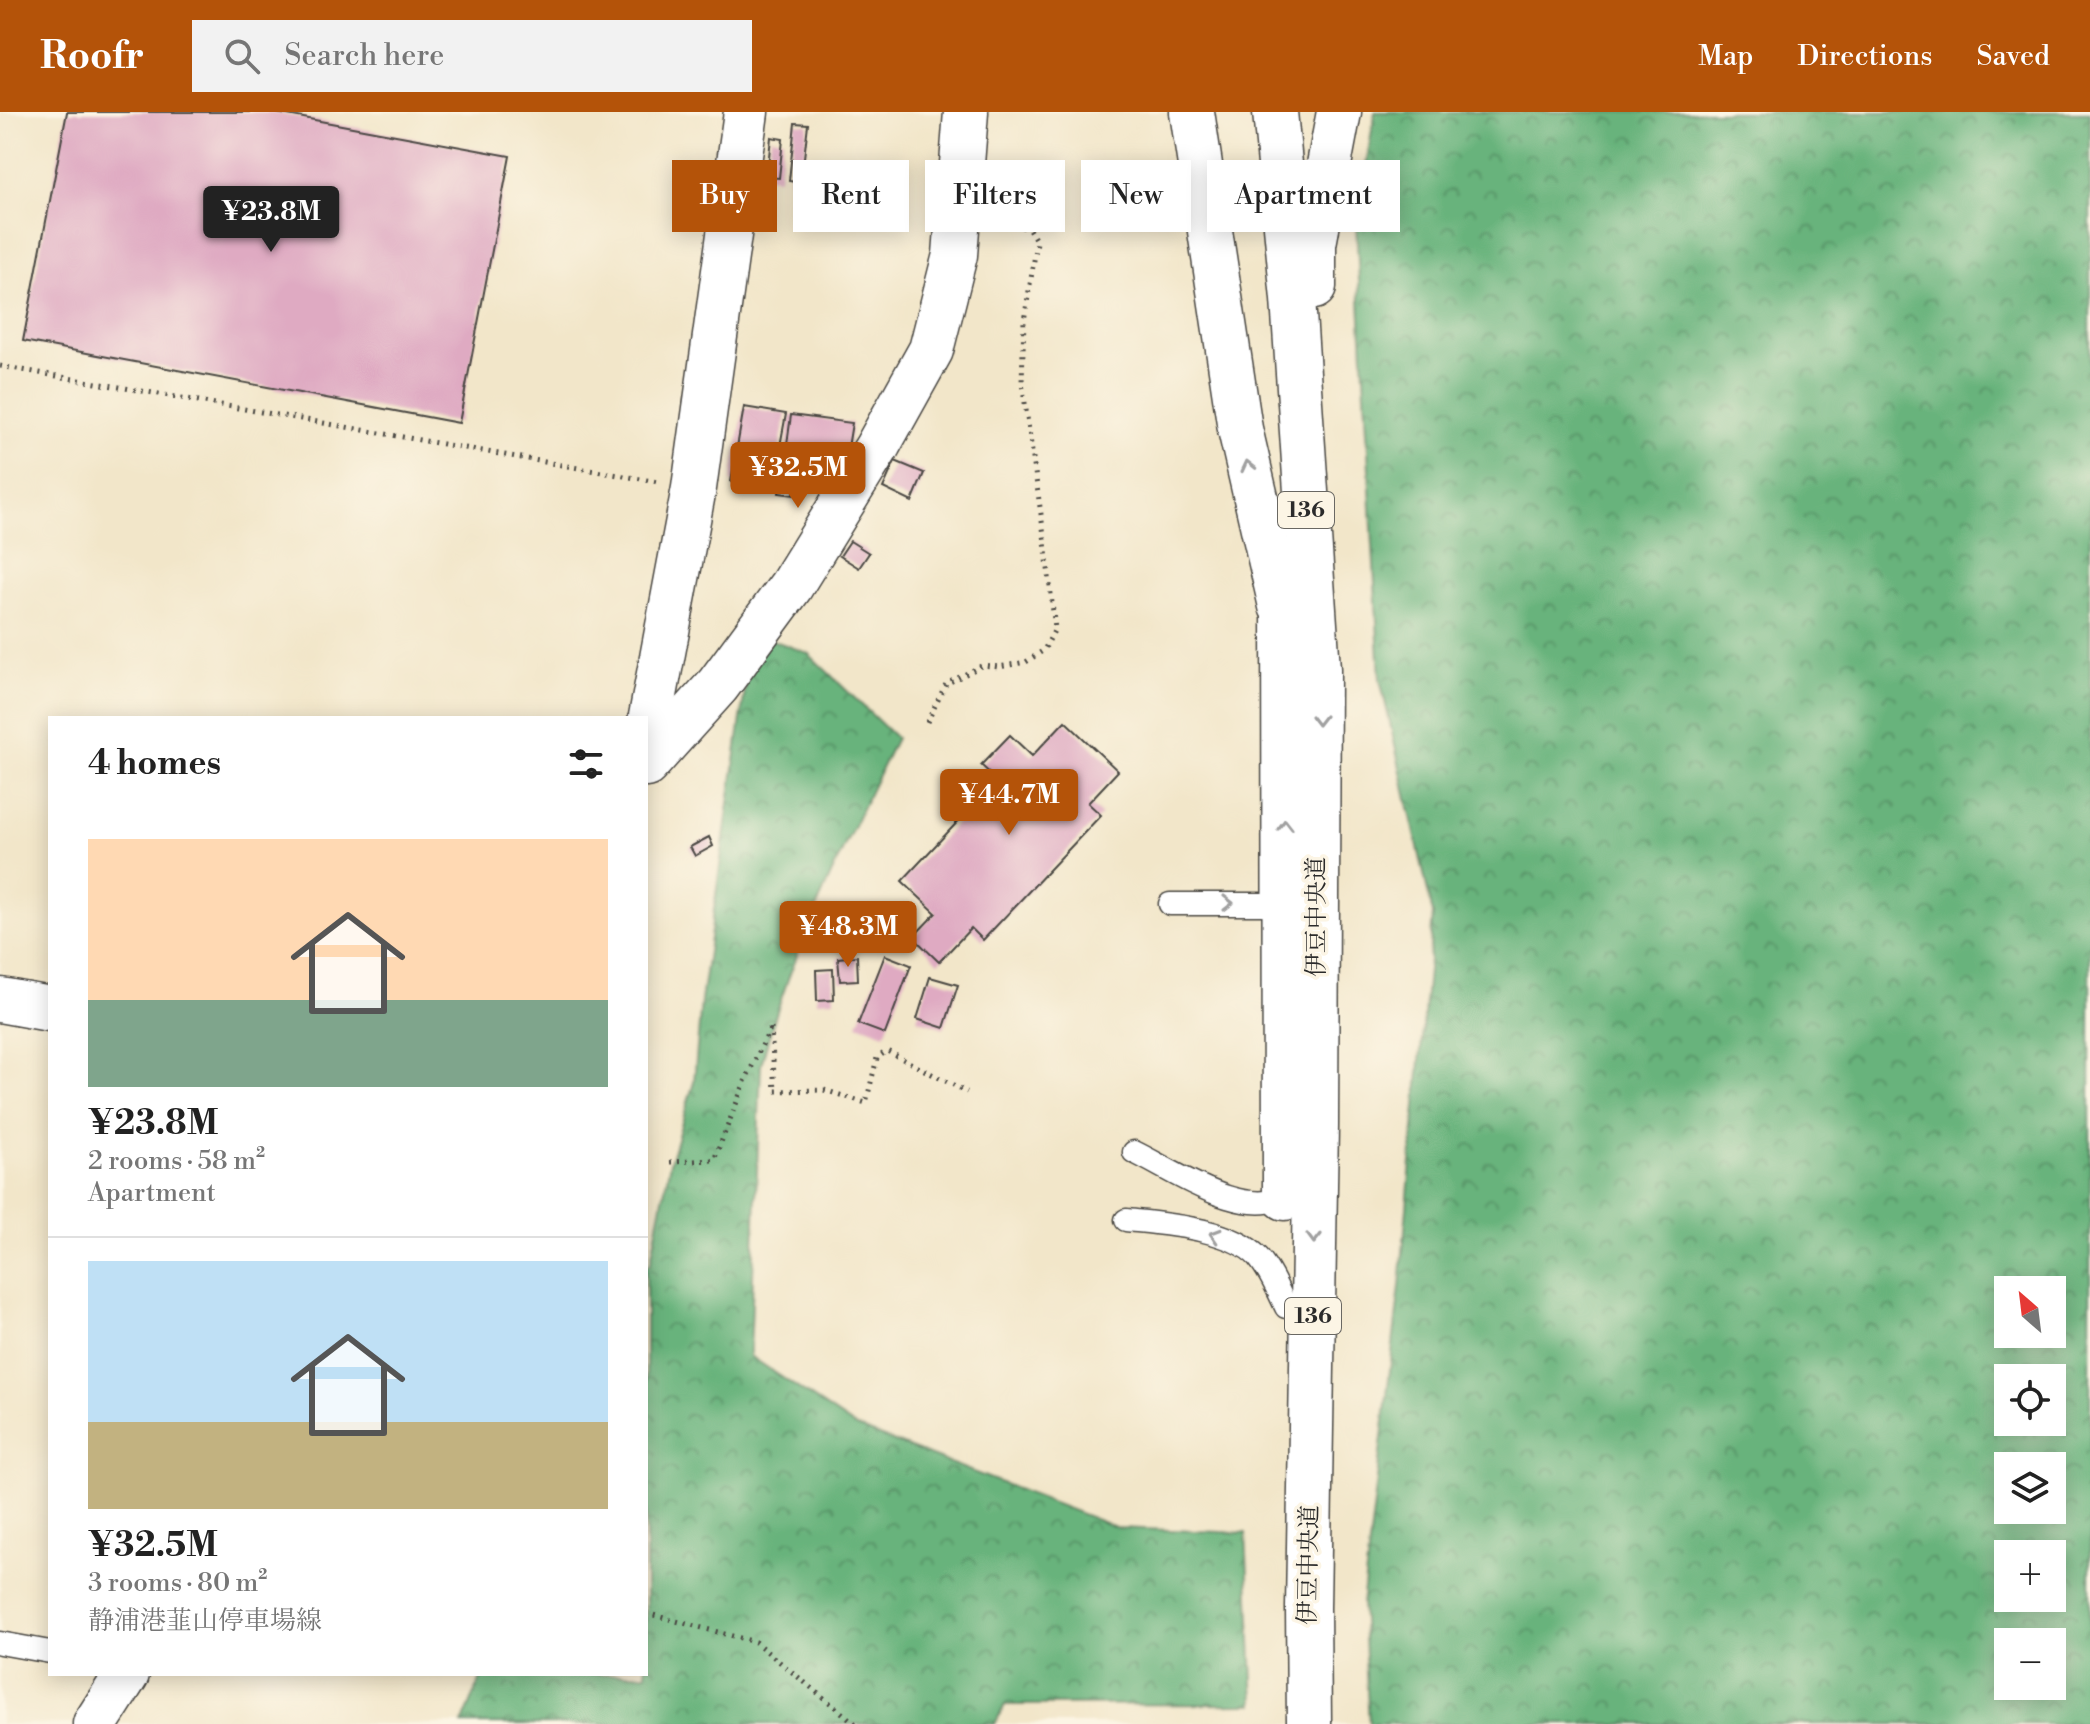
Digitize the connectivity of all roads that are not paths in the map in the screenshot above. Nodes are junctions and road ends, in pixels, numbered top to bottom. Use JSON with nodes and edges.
{"nodes":[{"id":1,"x":746,"y":112,"type":"edge"},
{"id":2,"x":966,"y":112,"type":"edge"},
{"id":3,"x":1192,"y":112,"type":"edge"},
{"id":4,"x":1256,"y":112,"type":"edge"},
{"id":5,"x":1275,"y":112,"type":"edge"},
{"id":6,"x":1339,"y":112,"type":"edge"},
{"id":7,"x":1285,"y":624,"type":"junction"},
{"id":8,"x":1318,"y":669,"type":"junction"},
{"id":9,"x":648,"y":732,"type":"edge"},
{"id":10,"x":648,"y":763,"type":"edge"},
{"id":11,"x":1170,"y":904,"type":"dead end"},
{"id":12,"x":1306,"y":919,"type":"junction"},
{"id":13,"x":0,"y":1000,"type":"edge"},
{"id":14,"x":48,"y":1009,"type":"edge"},
{"id":15,"x":1134,"y":1152,"type":"dead end"},
{"id":16,"x":1285,"y":1196,"type":"junction"},
{"id":17,"x":1126,"y":1220,"type":"dead end"},
{"id":18,"x":1286,"y":1307,"type":"junction"},
{"id":19,"x":0,"y":1643,"type":"edge"},
{"id":20,"x":48,"y":1652,"type":"edge"},
{"id":21,"x":1288,"y":1724,"type":"edge"},
{"id":22,"x":1309,"y":1724,"type":"edge"}],
"edges":[{"from":1,"to":9,"type":"main road"},
{"from":2,"to":10,"type":"main road"},
{"from":7,"to":3,"type":"main road","one_way":true},
{"from":4,"to":7,"type":"main road","name":"伊豆中央道","number":"136"},
{"from":5,"to":8,"type":"main road","name":"伊豆中央道","number":"136"},
{"from":6,"to":8,"type":"main road"},
{"from":12,"to":7,"type":"main road","name":"伊豆中央道","number":"136","one_way":true},
{"from":8,"to":12,"type":"main road","name":"伊豆中央道","number":"136","one_way":true},
{"from":11,"to":12,"type":"lane","one_way":true},
{"from":12,"to":16,"type":"main road","name":"伊豆中央道","number":"136"},
{"from":12,"to":22,"type":"main road","name":"伊豆中央道","number":"136","one_way":true},
{"from":13,"to":14,"type":"main road"},
{"from":15,"to":16,"type":"lane"},
{"from":16,"to":18,"type":"main road","name":"伊豆中央道","number":"136"},
{"from":18,"to":17,"type":"lane","one_way":true},
{"from":18,"to":21,"type":"main road","name":"伊豆中央道","number":"136"},
{"from":19,"to":20,"type":"lane"}]}
